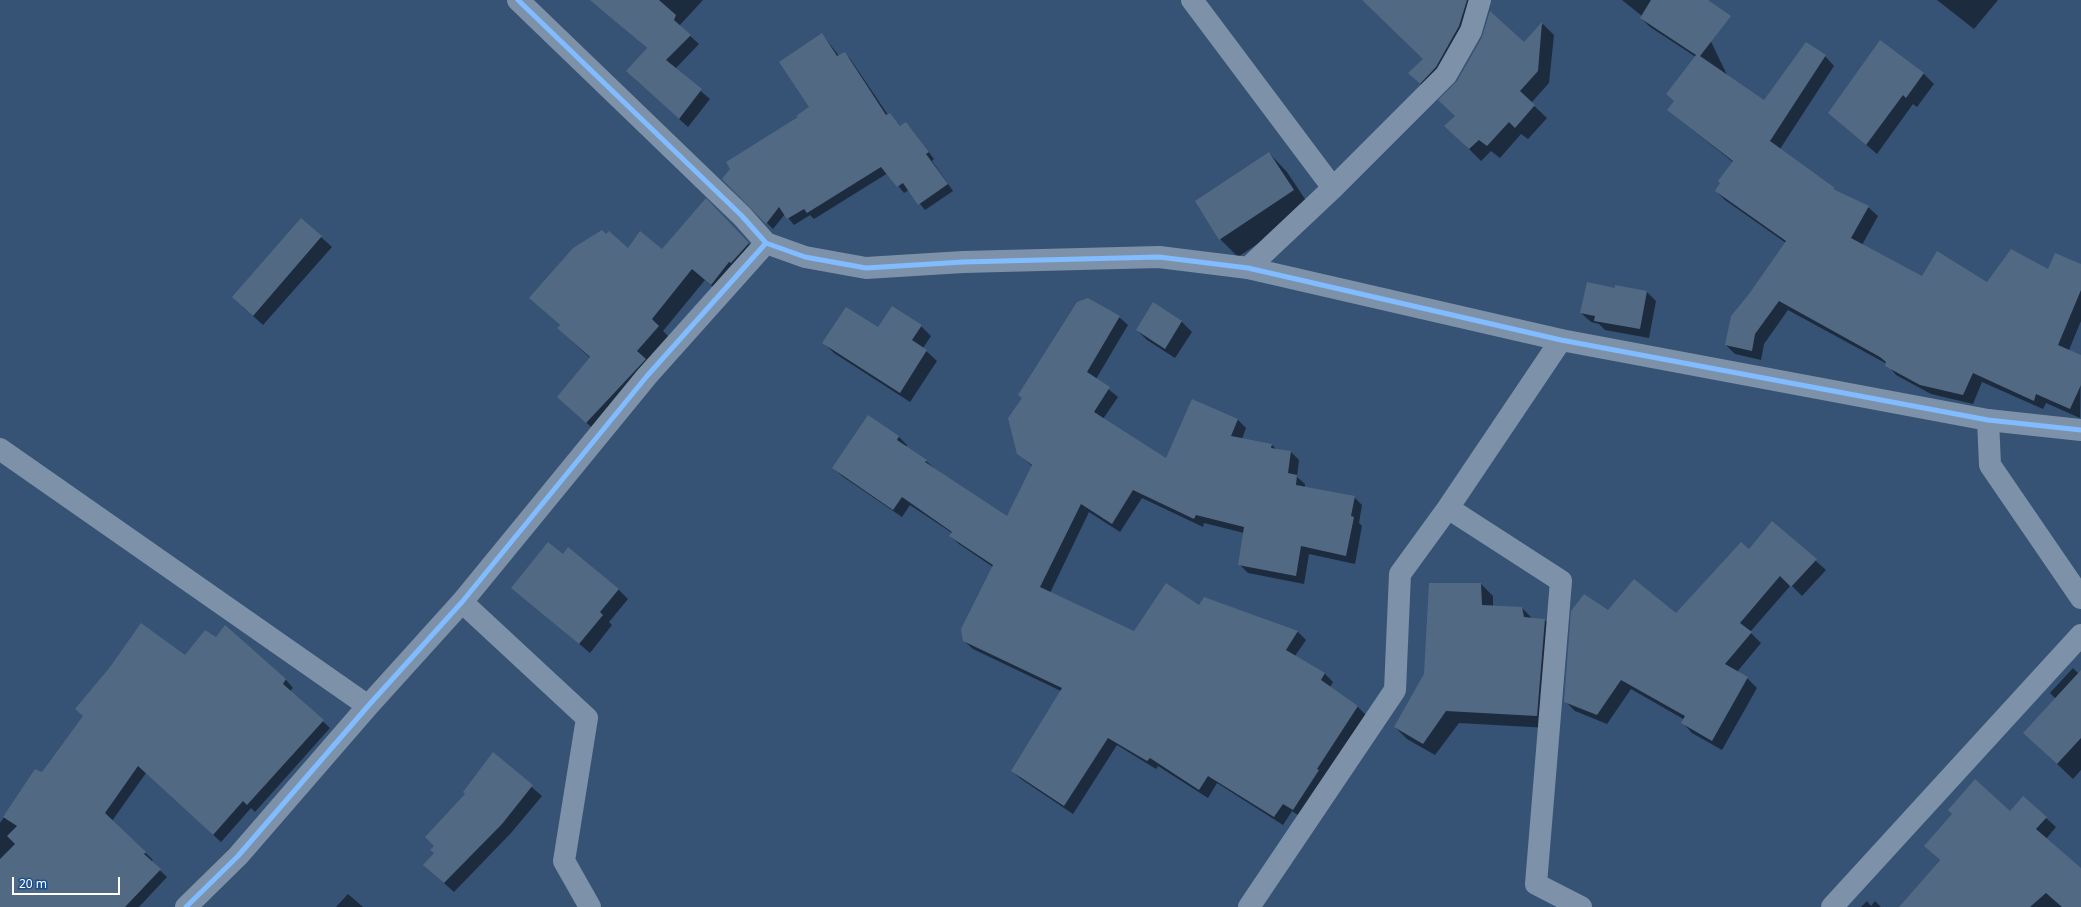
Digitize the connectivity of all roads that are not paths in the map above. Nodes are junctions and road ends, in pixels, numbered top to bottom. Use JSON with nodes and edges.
{"nodes":[{"id":1,"x":518,"y":0,"type":"edge"},
{"id":2,"x":1192,"y":0,"type":"edge"},
{"id":3,"x":1480,"y":0,"type":"edge"},
{"id":4,"x":1333,"y":188,"type":"junction"},
{"id":5,"x":766,"y":243,"type":"junction"},
{"id":6,"x":1248,"y":268,"type":"junction"},
{"id":7,"x":1561,"y":340,"type":"junction"},
{"id":8,"x":1988,"y":420,"type":"junction"},
{"id":9,"x":2081,"y":430,"type":"edge"},
{"id":10,"x":0,"y":449,"type":"edge"},
{"id":11,"x":1448,"y":508,"type":"junction"},
{"id":12,"x":2081,"y":598,"type":"edge"},
{"id":13,"x":462,"y":602,"type":"junction"},
{"id":14,"x":2081,"y":634,"type":"edge"},
{"id":15,"x":368,"y":706,"type":"junction"},
{"id":16,"x":186,"y":907,"type":"edge"},
{"id":17,"x":590,"y":907,"type":"edge"},
{"id":18,"x":1249,"y":907,"type":"edge"},
{"id":19,"x":1581,"y":907,"type":"edge"},
{"id":20,"x":1832,"y":907,"type":"edge"}],
"edges":[{"from":1,"to":5,"type":"street"},
{"from":2,"to":4,"type":"street"},
{"from":3,"to":4,"type":"street"},
{"from":4,"to":6,"type":"street"},
{"from":5,"to":6,"type":"street"},
{"from":5,"to":13,"type":"street"},
{"from":6,"to":7,"type":"street"},
{"from":7,"to":8,"type":"street"},
{"from":7,"to":11,"type":"street"},
{"from":8,"to":9,"type":"street"},
{"from":8,"to":12,"type":"street"},
{"from":10,"to":15,"type":"street"},
{"from":11,"to":18,"type":"street"},
{"from":11,"to":19,"type":"street"},
{"from":13,"to":15,"type":"street"},
{"from":13,"to":17,"type":"street"},
{"from":14,"to":20,"type":"street"},
{"from":15,"to":16,"type":"street"}]}
